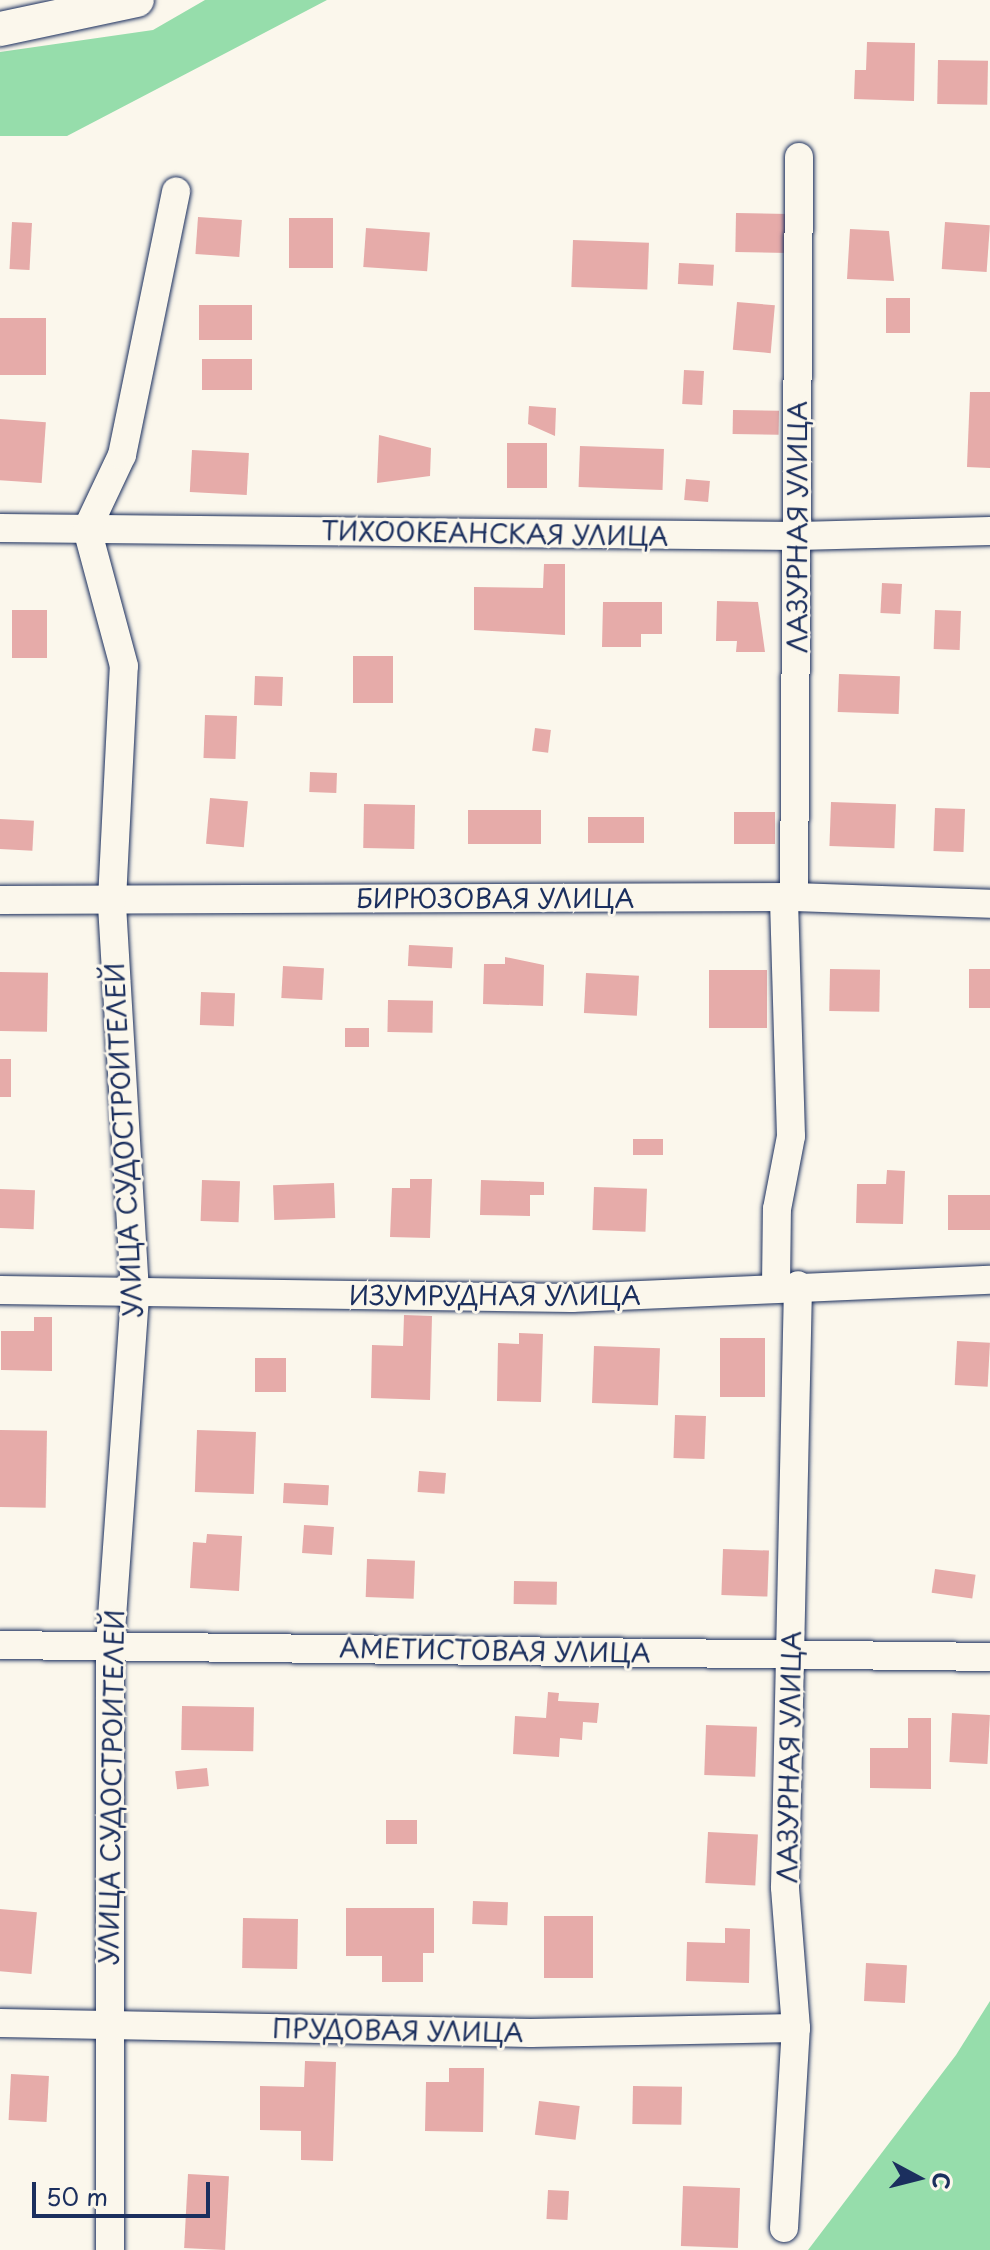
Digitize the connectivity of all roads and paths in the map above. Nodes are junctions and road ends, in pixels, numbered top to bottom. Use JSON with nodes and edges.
{"nodes":[{"id":1,"x":137,"y":0,"type":"edge"},
{"id":2,"x":0,"y":29,"type":"edge"},
{"id":3,"x":799,"y":157,"type":"dead end"},
{"id":4,"x":176,"y":191,"type":"dead end"},
{"id":5,"x":0,"y":528,"type":"edge"},
{"id":6,"x":87,"y":529,"type":"junction"},
{"id":7,"x":990,"y":531,"type":"edge"},
{"id":8,"x":798,"y":536,"type":"junction"},
{"id":9,"x":789,"y":897,"type":"junction"},
{"id":10,"x":0,"y":900,"type":"edge"},
{"id":11,"x":112,"y":900,"type":"junction"},
{"id":12,"x":990,"y":904,"type":"edge"},
{"id":13,"x":990,"y":1280,"type":"edge"},
{"id":14,"x":787,"y":1286,"type":"junction"},
{"id":15,"x":0,"y":1290,"type":"edge"},
{"id":16,"x":135,"y":1292,"type":"junction"},
{"id":17,"x":0,"y":1645,"type":"edge"},
{"id":18,"x":110,"y":1645,"type":"junction"},
{"id":19,"x":791,"y":1653,"type":"junction"},
{"id":20,"x":990,"y":1657,"type":"edge"},
{"id":21,"x":0,"y":2023,"type":"edge"},
{"id":22,"x":106,"y":2024,"type":"junction"},
{"id":23,"x":796,"y":2028,"type":"junction"},
{"id":24,"x":784,"y":2228,"type":"dead end"},
{"id":25,"x":110,"y":2250,"type":"edge"}],
"edges":[{"from":1,"to":2,"type":"street"},
{"from":3,"to":8,"type":"street","name":"ЛАЗУРНАЯ УЛИЦА"},
{"from":4,"to":6,"type":"street"},
{"from":5,"to":6,"type":"street","name":"ТИХООКЕАНСКАЯ УЛИЦА"},
{"from":6,"to":8,"type":"street","name":"ТИХООКЕАНСКАЯ УЛИЦА"},
{"from":6,"to":11,"type":"street","name":"УЛИЦА СУДОСТРОИТЕЛЕЙ"},
{"from":7,"to":8,"type":"street","name":"ТИХООКЕАНСКАЯ УЛИЦА"},
{"from":8,"to":9,"type":"street","name":"ЛАЗУРНАЯ УЛИЦА"},
{"from":9,"to":11,"type":"street","name":"БИРЮЗОВАЯ УЛИЦА"},
{"from":9,"to":12,"type":"street","name":"БИРЮЗОВАЯ УЛИЦА"},
{"from":9,"to":14,"type":"street","name":"ЛАЗУРНАЯ УЛИЦА"},
{"from":10,"to":11,"type":"street","name":"БИРЮЗОВАЯ УЛИЦА"},
{"from":11,"to":16,"type":"street","name":"УЛИЦА СУДОСТРОИТЕЛЕЙ"},
{"from":13,"to":14,"type":"street","name":"ИЗУМРУДНАЯ УЛИЦА"},
{"from":14,"to":16,"type":"street","name":"ИЗУМРУДНАЯ УЛИЦА"},
{"from":14,"to":19,"type":"street","name":"ЛАЗУРНАЯ УЛИЦА"},
{"from":15,"to":16,"type":"street","name":"ИЗУМРУДНАЯ УЛИЦА"},
{"from":16,"to":18,"type":"street","name":"УЛИЦА СУДОСТРОИТЕЛЕЙ"},
{"from":17,"to":18,"type":"street","name":"АМЕТИСТОВАЯ УЛИЦА"},
{"from":18,"to":19,"type":"street","name":"АМЕТИСТОВАЯ УЛИЦА"},
{"from":18,"to":22,"type":"street","name":"УЛИЦА СУДОСТРОИТЕЛЕЙ"},
{"from":19,"to":20,"type":"street","name":"АМЕТИСТОВАЯ УЛИЦА"},
{"from":19,"to":23,"type":"street","name":"ЛАЗУРНАЯ УЛИЦА"},
{"from":21,"to":22,"type":"street","name":"ПРУДОВАЯ УЛИЦА"},
{"from":22,"to":23,"type":"street","name":"ПРУДОВАЯ УЛИЦА"},
{"from":22,"to":25,"type":"street","name":"УЛИЦА СУДОСТРОИТЕЛЕЙ"},
{"from":23,"to":24,"type":"street","name":"ЛАЗУРНАЯ УЛИЦА"}]}
